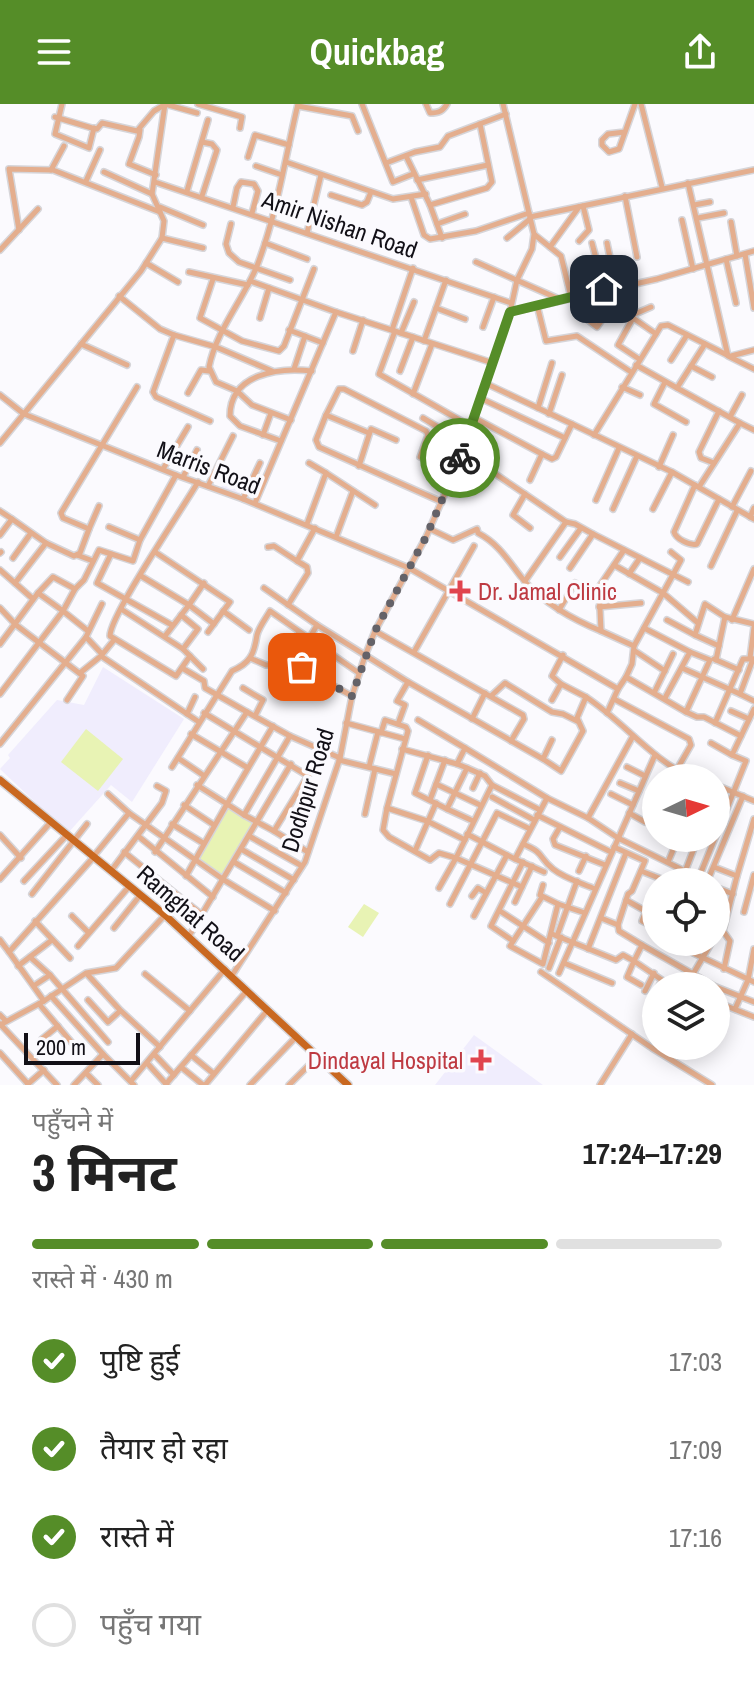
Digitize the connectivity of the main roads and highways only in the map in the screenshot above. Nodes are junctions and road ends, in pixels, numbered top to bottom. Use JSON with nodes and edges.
{"nodes":[{"id":1,"x":0,"y":782,"type":"edge"},
{"id":2,"x":49,"y":824,"type":"junction"},
{"id":3,"x":74,"y":843,"type":"junction"},
{"id":4,"x":92,"y":858,"type":"junction"},
{"id":5,"x":163,"y":916,"type":"junction"},
{"id":6,"x":224,"y":970,"type":"junction"},
{"id":7,"x":231,"y":977,"type":"junction"},
{"id":8,"x":345,"y":1085,"type":"edge"}],
"edges":[{"from":1,"to":2,"type":"main road","name":"Ramghat Road"},
{"from":2,"to":3,"type":"main road","name":"Ramghat Road"},
{"from":2,"to":3,"type":"main road","name":"Ramghat Road"},
{"from":3,"to":4,"type":"main road","name":"Ramghat Road"},
{"from":4,"to":5,"type":"main road","name":"Ramghat Road"},
{"from":4,"to":5,"type":"main road","name":"Ramghat Road"},
{"from":5,"to":6,"type":"main road","name":"Ramghat Road"},
{"from":5,"to":6,"type":"main road","name":"Ramghat Road"},
{"from":6,"to":7,"type":"main road","name":"Ramghat Road"},
{"from":7,"to":8,"type":"main road","name":"Ramghat Road"},
{"from":7,"to":8,"type":"main road","name":"Ramghat Road"}]}
